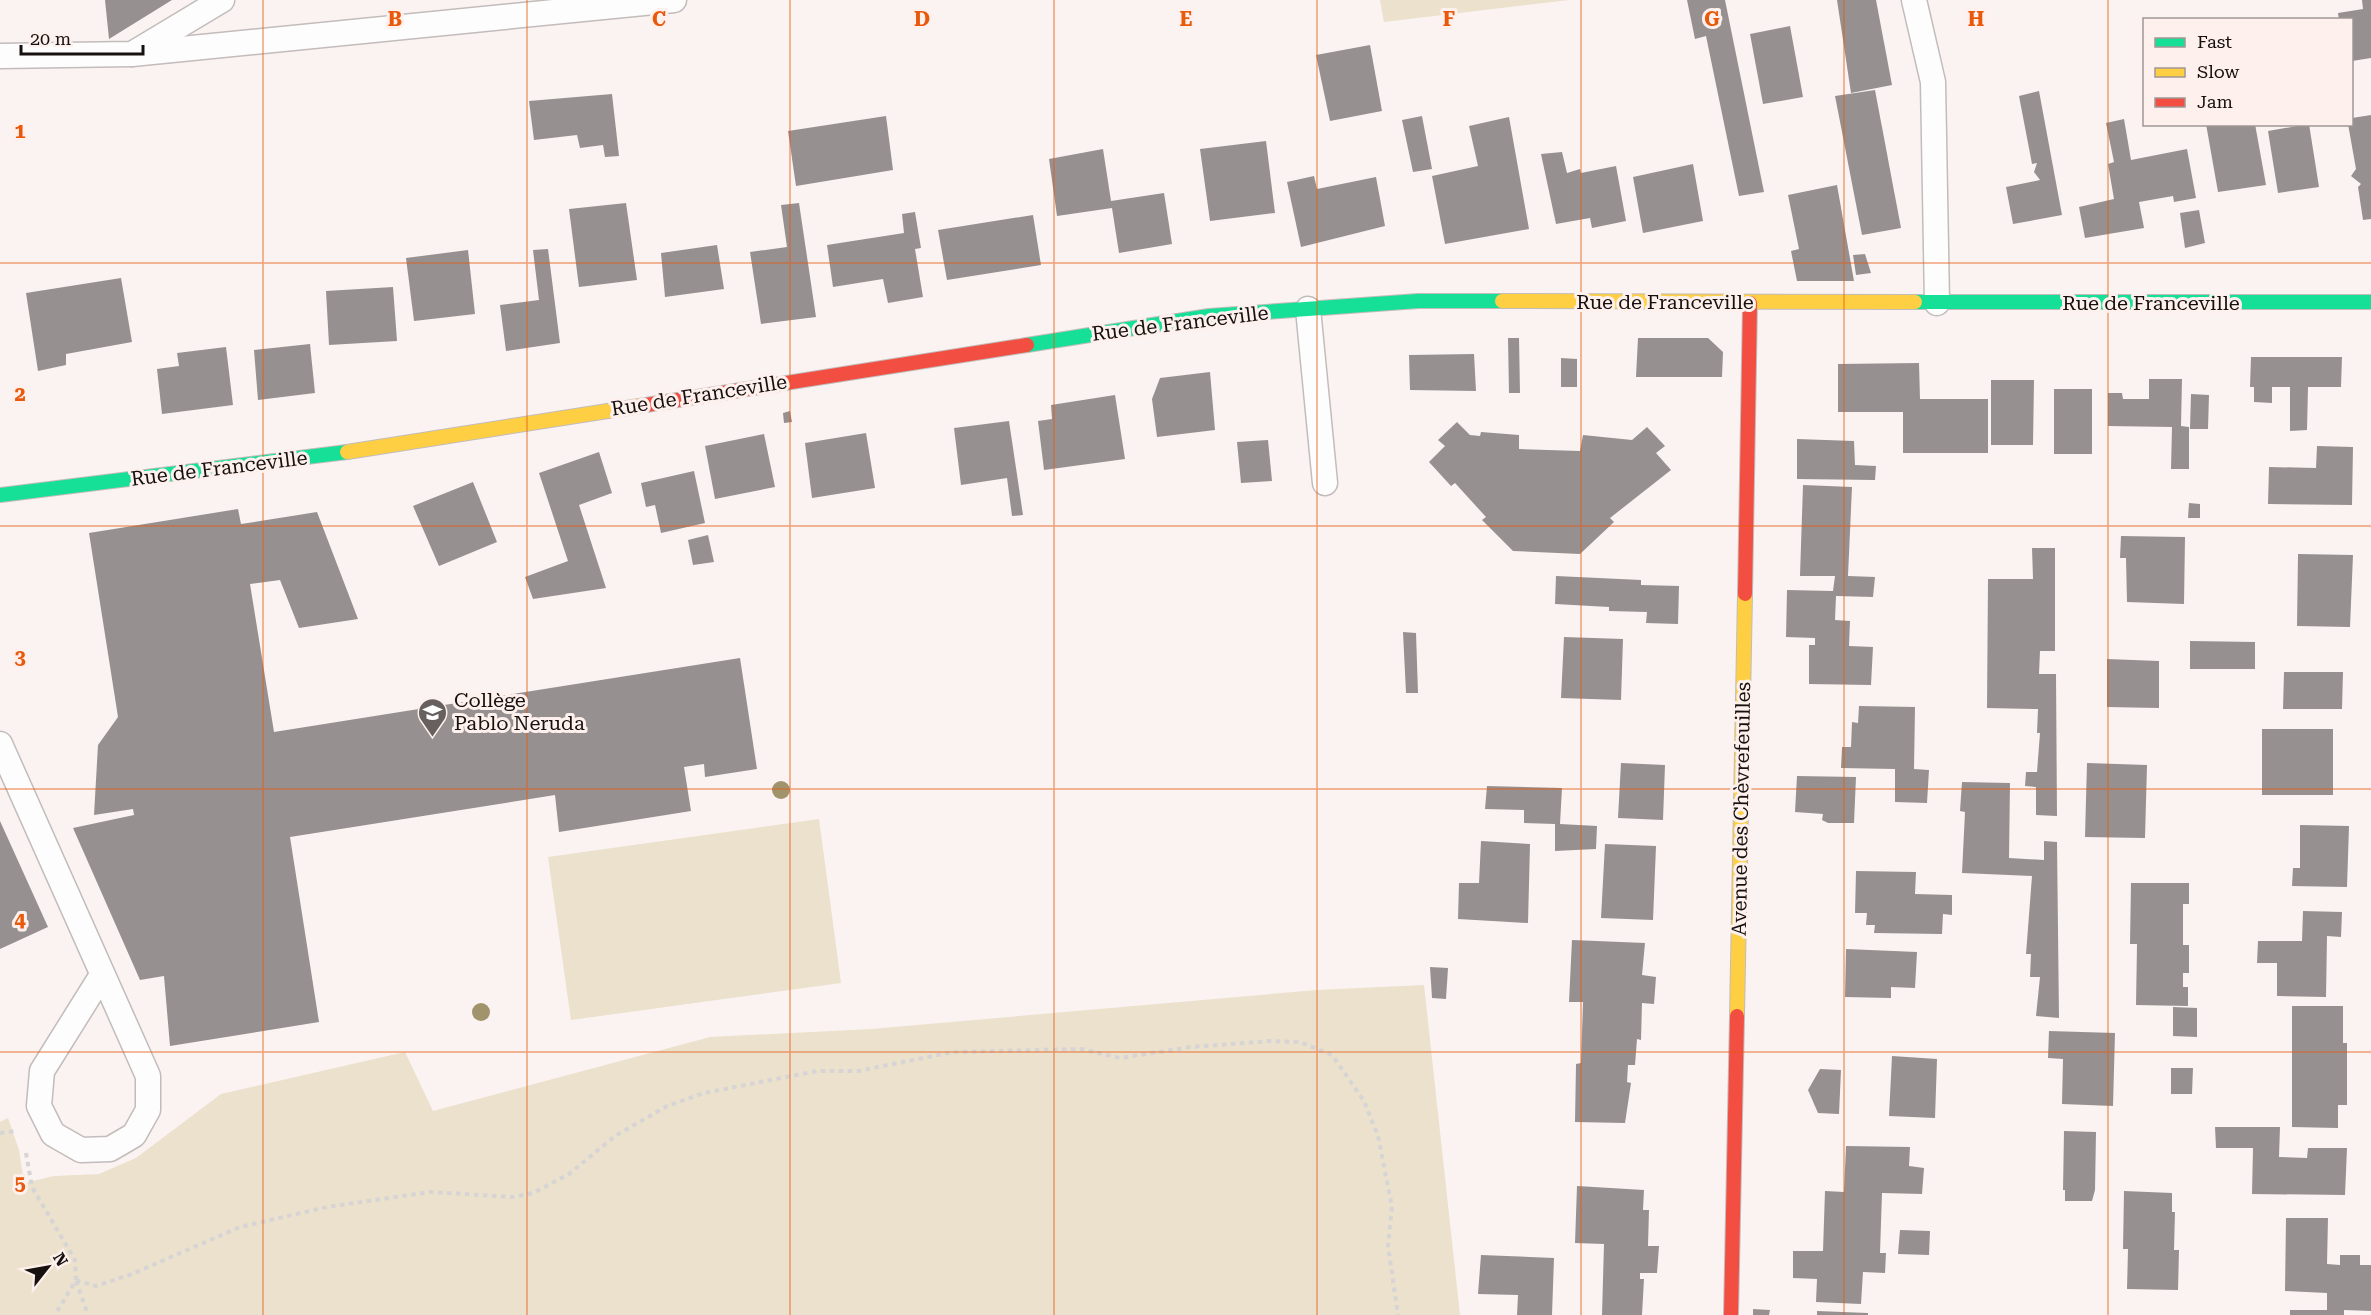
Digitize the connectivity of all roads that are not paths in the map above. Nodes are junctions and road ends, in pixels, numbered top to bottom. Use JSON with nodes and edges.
{"nodes":[{"id":1,"x":222,"y":0,"type":"edge"},
{"id":2,"x":674,"y":0,"type":"edge"},
{"id":3,"x":1914,"y":0,"type":"edge"},
{"id":4,"x":132,"y":54,"type":"junction"},
{"id":5,"x":0,"y":56,"type":"edge"},
{"id":6,"x":2371,"y":302,"type":"edge"},
{"id":7,"x":1750,"y":303,"type":"junction"},
{"id":8,"x":1937,"y":303,"type":"junction"},
{"id":9,"x":1308,"y":309,"type":"junction"},
{"id":10,"x":1325,"y":483,"type":"dead end"},
{"id":11,"x":0,"y":495,"type":"edge"},
{"id":12,"x":0,"y":744,"type":"edge"},
{"id":13,"x":102,"y":975,"type":"junction"},
{"id":14,"x":1731,"y":1315,"type":"edge"}],
"edges":[{"from":1,"to":4,"type":"lane"},
{"from":2,"to":4,"type":"lane"},
{"from":3,"to":8,"type":"lane"},
{"from":4,"to":5,"type":"lane"},
{"from":6,"to":8,"type":"street","name":"Rue de Franceville"},
{"from":7,"to":8,"type":"street","name":"Rue de Franceville"},
{"from":7,"to":9,"type":"street","name":"Rue de Franceville"},
{"from":7,"to":14,"type":"street","name":"Avenue des Chèvrefeuilles"},
{"from":9,"to":10,"type":"lane"},
{"from":9,"to":11,"type":"street","name":"Rue de Franceville"},
{"from":12,"to":13,"type":"lane"},
{"from":13,"to":13,"type":"lane"}]}
